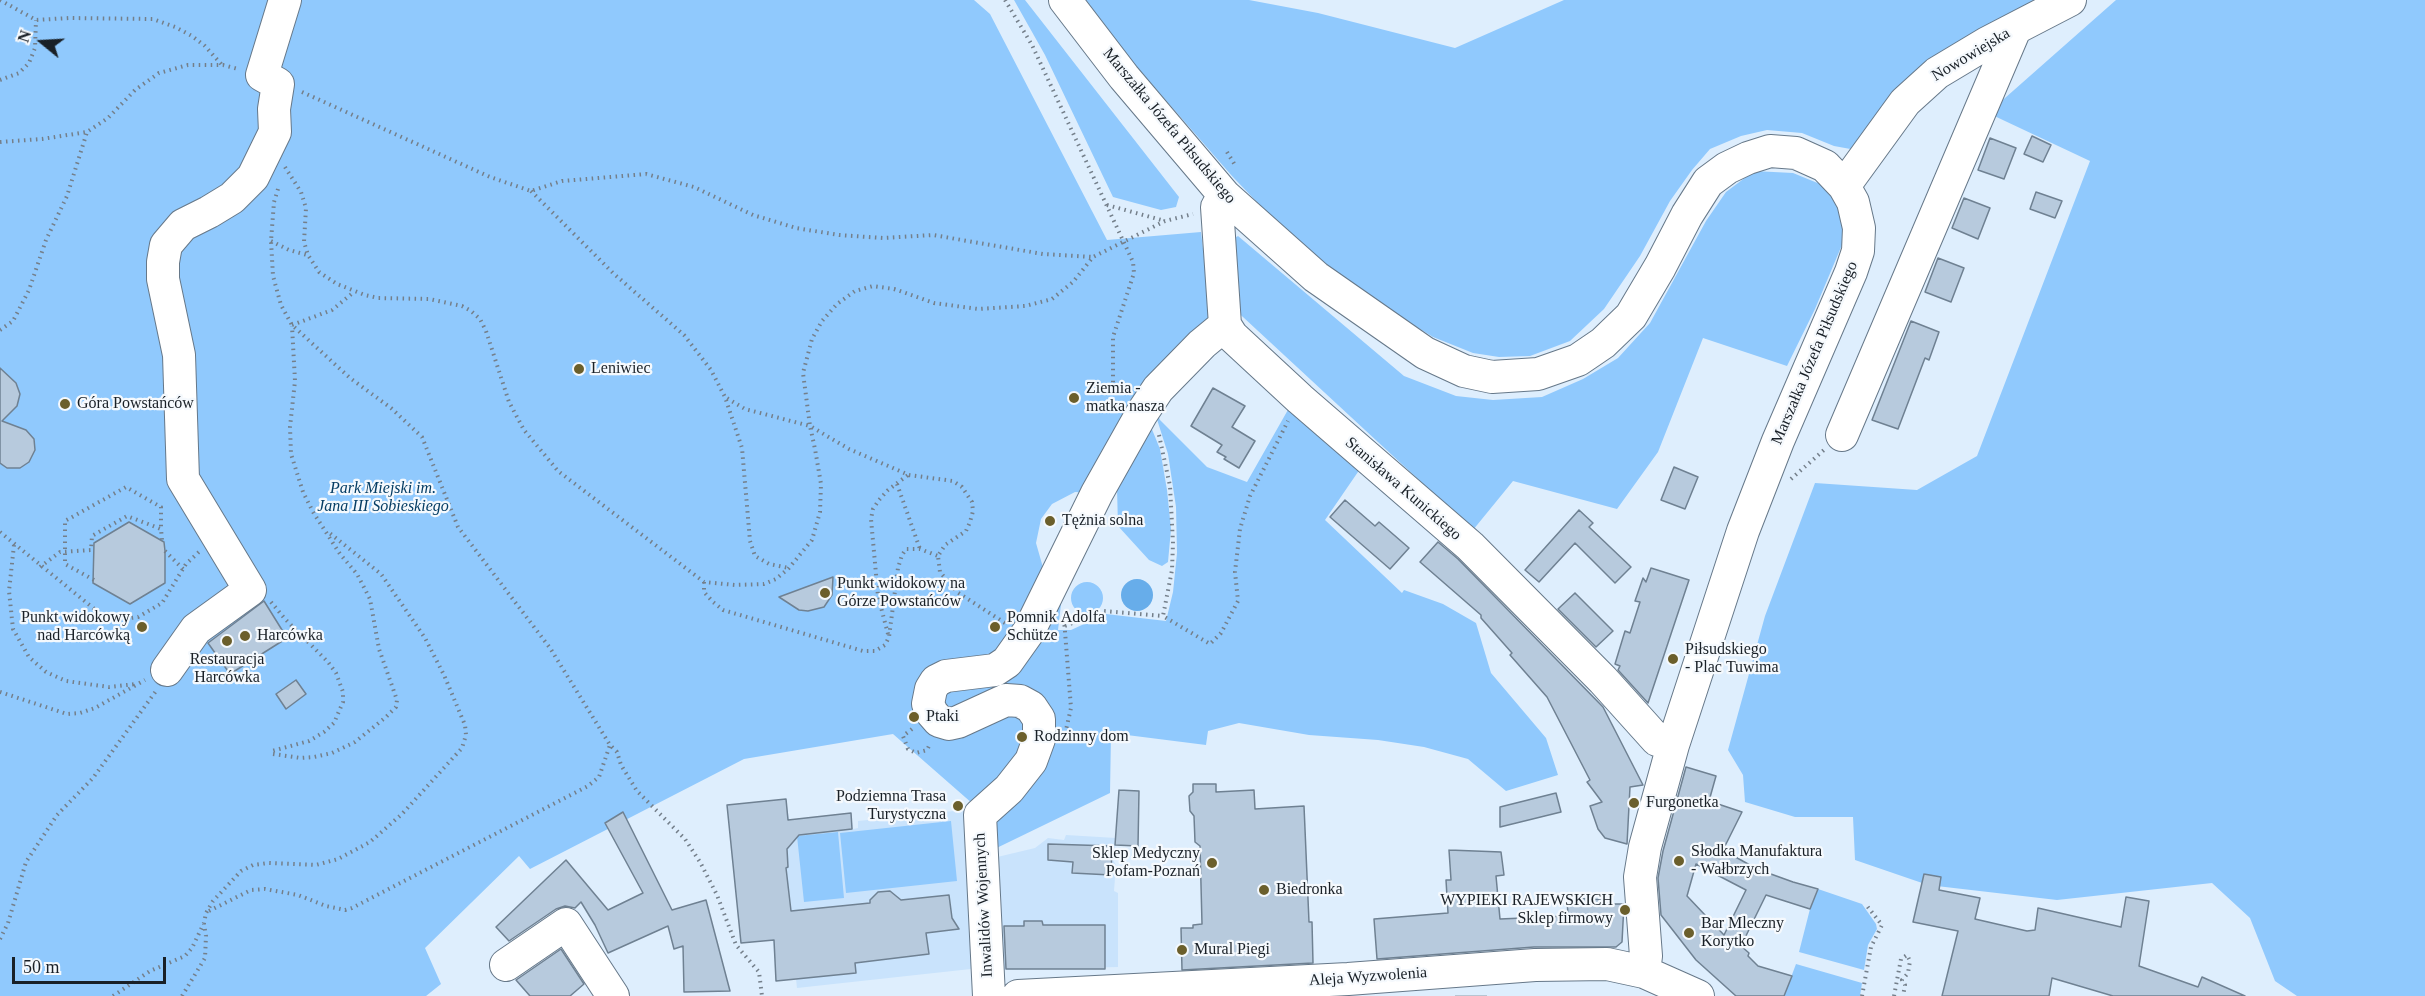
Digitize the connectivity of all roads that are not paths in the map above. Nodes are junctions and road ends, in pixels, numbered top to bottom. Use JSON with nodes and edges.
{"nodes":[{"id":1,"x":285,"y":0,"type":"edge"},
{"id":2,"x":1065,"y":0,"type":"edge"},
{"id":3,"x":2070,"y":0,"type":"edge"},
{"id":4,"x":2015,"y":29,"type":"junction"},
{"id":5,"x":1845,"y":186,"type":"junction"},
{"id":6,"x":1221,"y":201,"type":"junction"},
{"id":7,"x":1225,"y":325,"type":"junction"},
{"id":8,"x":1842,"y":435,"type":"road end"},
{"id":9,"x":167,"y":670,"type":"dead end"},
{"id":10,"x":1673,"y":745,"type":"junction"},
{"id":11,"x":506,"y":965,"type":"dead end"},
{"id":12,"x":1644,"y":972,"type":"junction"},
{"id":13,"x":1471,"y":983,"type":"edge"},
{"id":14,"x":613,"y":996,"type":"edge"},
{"id":15,"x":989,"y":996,"type":"edge"},
{"id":16,"x":1018,"y":996,"type":"edge"},
{"id":17,"x":1698,"y":996,"type":"edge"}],
"edges":[{"from":1,"to":9,"type":"street"},
{"from":2,"to":6,"type":"street","name":"Marszałka Józefa Piłsudskiego"},
{"from":3,"to":4,"type":"street","name":"Nowowiejska"},
{"from":4,"to":5,"type":"street","name":"Nowowiejska"},
{"from":4,"to":8,"type":"street"},
{"from":5,"to":6,"type":"street","name":"Marszałka Józefa Piłsudskiego"},
{"from":5,"to":10,"type":"street","name":"Marszałka Józefa Piłsudskiego"},
{"from":6,"to":7,"type":"street"},
{"from":7,"to":10,"type":"street","name":"Stanisława Kunickiego"},
{"from":7,"to":15,"type":"street","name":"Inwalidów Wojennych"},
{"from":10,"to":12,"type":"street","name":"Marszałka Józefa Piłsudskiego"},
{"from":11,"to":14,"type":"street"},
{"from":12,"to":13,"type":"street","name":"Aleja Wyzwolenia"},
{"from":12,"to":17,"type":"street","name":"Aleja Wyzwolenia"},
{"from":13,"to":16,"type":"street","name":"Aleja Wyzwolenia"}]}
